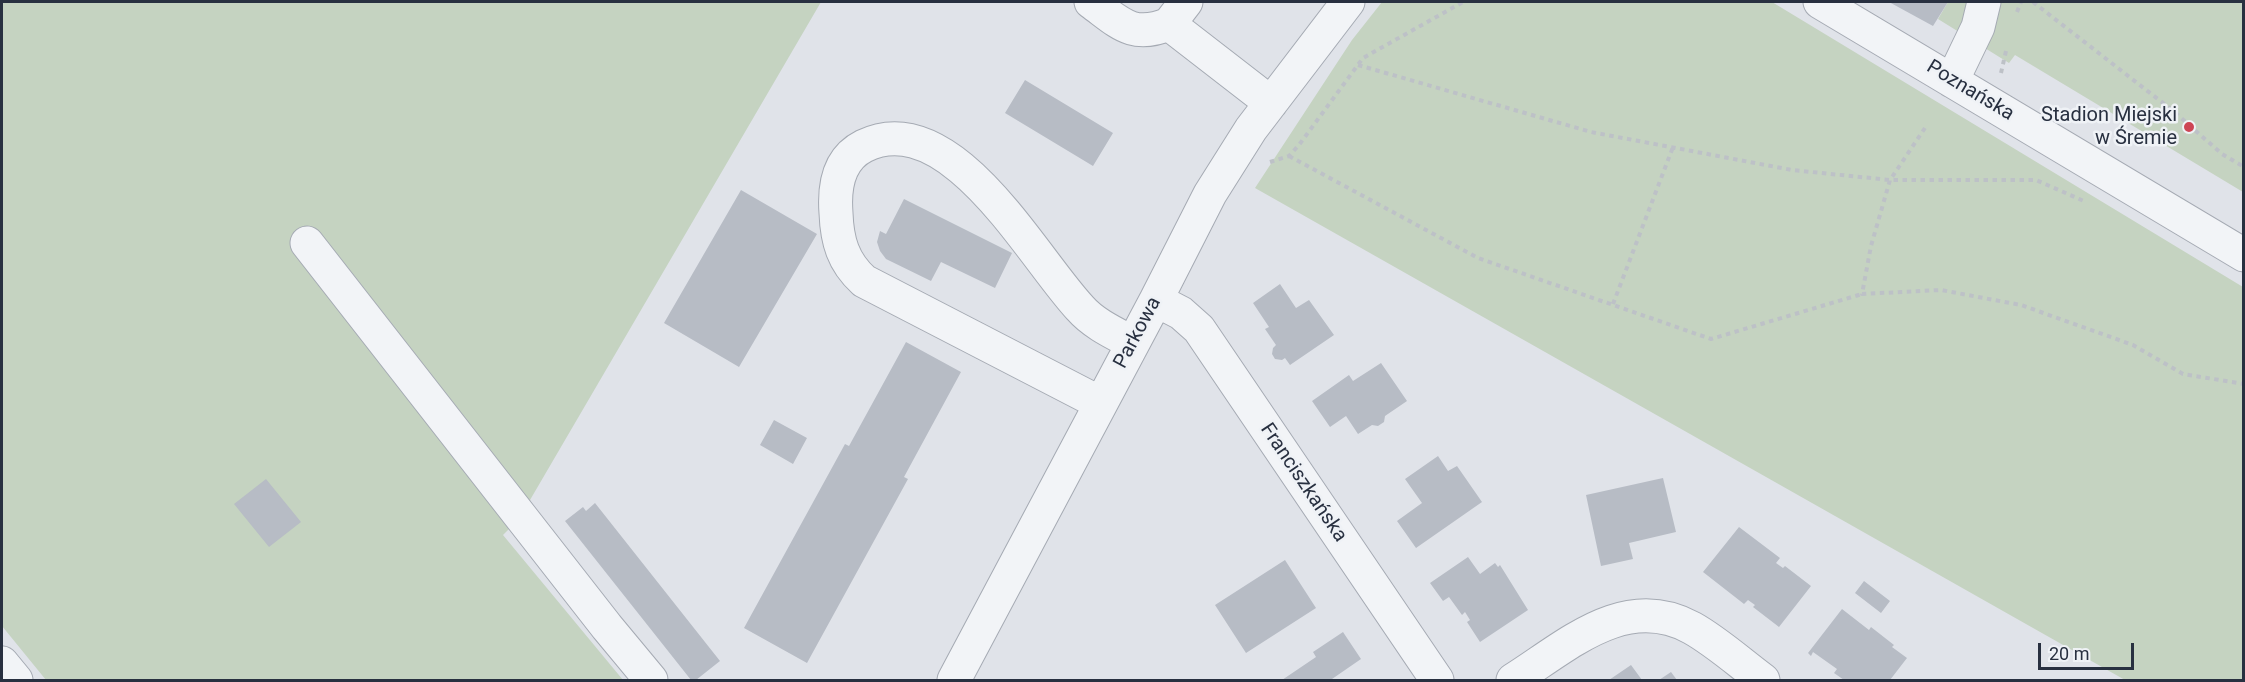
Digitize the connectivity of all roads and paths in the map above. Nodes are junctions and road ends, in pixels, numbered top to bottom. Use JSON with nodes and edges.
{"nodes":[{"id":1,"x":1091,"y":2,"type":"edge"},
{"id":2,"x":1348,"y":2,"type":"edge"},
{"id":3,"x":1463,"y":2,"type":"edge"},
{"id":4,"x":1820,"y":2,"type":"edge"},
{"id":5,"x":1984,"y":2,"type":"edge"},
{"id":6,"x":2032,"y":2,"type":"edge"},
{"id":7,"x":1178,"y":13,"type":"edge"},
{"id":8,"x":1358,"y":65,"type":"junction"},
{"id":9,"x":1953,"y":81,"type":"junction"},
{"id":10,"x":1271,"y":102,"type":"junction"},
{"id":11,"x":1925,"y":128,"type":"dead end"},
{"id":12,"x":1673,"y":147,"type":"junction"},
{"id":13,"x":1289,"y":156,"type":"junction"},
{"id":14,"x":1266,"y":163,"type":"dead end"},
{"id":15,"x":2244,"y":167,"type":"edge"},
{"id":16,"x":1890,"y":180,"type":"junction"},
{"id":17,"x":2087,"y":202,"type":"dead end"},
{"id":18,"x":307,"y":243,"type":"dead end"},
{"id":19,"x":2244,"y":255,"type":"edge"},
{"id":20,"x":1862,"y":294,"type":"junction"},
{"id":21,"x":1156,"y":300,"type":"junction"},
{"id":22,"x":1612,"y":304,"type":"junction"},
{"id":23,"x":1132,"y":343,"type":"junction"},
{"id":24,"x":2244,"y":384,"type":"edge"},
{"id":25,"x":1100,"y":403,"type":"junction"},
{"id":26,"x":2,"y":663,"type":"edge"},
{"id":27,"x":16,"y":681,"type":"edge"},
{"id":28,"x":651,"y":681,"type":"edge"},
{"id":29,"x":954,"y":681,"type":"edge"},
{"id":30,"x":1437,"y":681,"type":"edge"},
{"id":31,"x":1513,"y":681,"type":"edge"},
{"id":32,"x":1763,"y":681,"type":"edge"}],
"edges":[{"from":1,"to":7,"type":"street"},
{"from":2,"to":10,"type":"street","name":"Parkowa"},
{"from":3,"to":8,"type":"path"},
{"from":4,"to":9,"type":"street","name":"Poznańska"},
{"from":5,"to":9,"type":"street"},
{"from":6,"to":15,"type":"path"},
{"from":7,"to":10,"type":"street"},
{"from":8,"to":12,"type":"path"},
{"from":8,"to":13,"type":"path"},
{"from":9,"to":19,"type":"street","name":"Poznańska"},
{"from":10,"to":21,"type":"street","name":"Parkowa"},
{"from":11,"to":16,"type":"path"},
{"from":12,"to":16,"type":"path"},
{"from":12,"to":22,"type":"path"},
{"from":13,"to":14,"type":"path"},
{"from":13,"to":22,"type":"path"},
{"from":16,"to":17,"type":"path"},
{"from":16,"to":20,"type":"path"},
{"from":18,"to":28,"type":"street"},
{"from":20,"to":22,"type":"path"},
{"from":20,"to":24,"type":"path"},
{"from":21,"to":23,"type":"street","name":"Parkowa"},
{"from":21,"to":30,"type":"street","name":"Franciszkańska"},
{"from":23,"to":25,"type":"street","name":"Parkowa"},
{"from":23,"to":25,"type":"street"},
{"from":25,"to":29,"type":"street","name":"Parkowa"},
{"from":26,"to":27,"type":"street"},
{"from":31,"to":32,"type":"street"}]}
